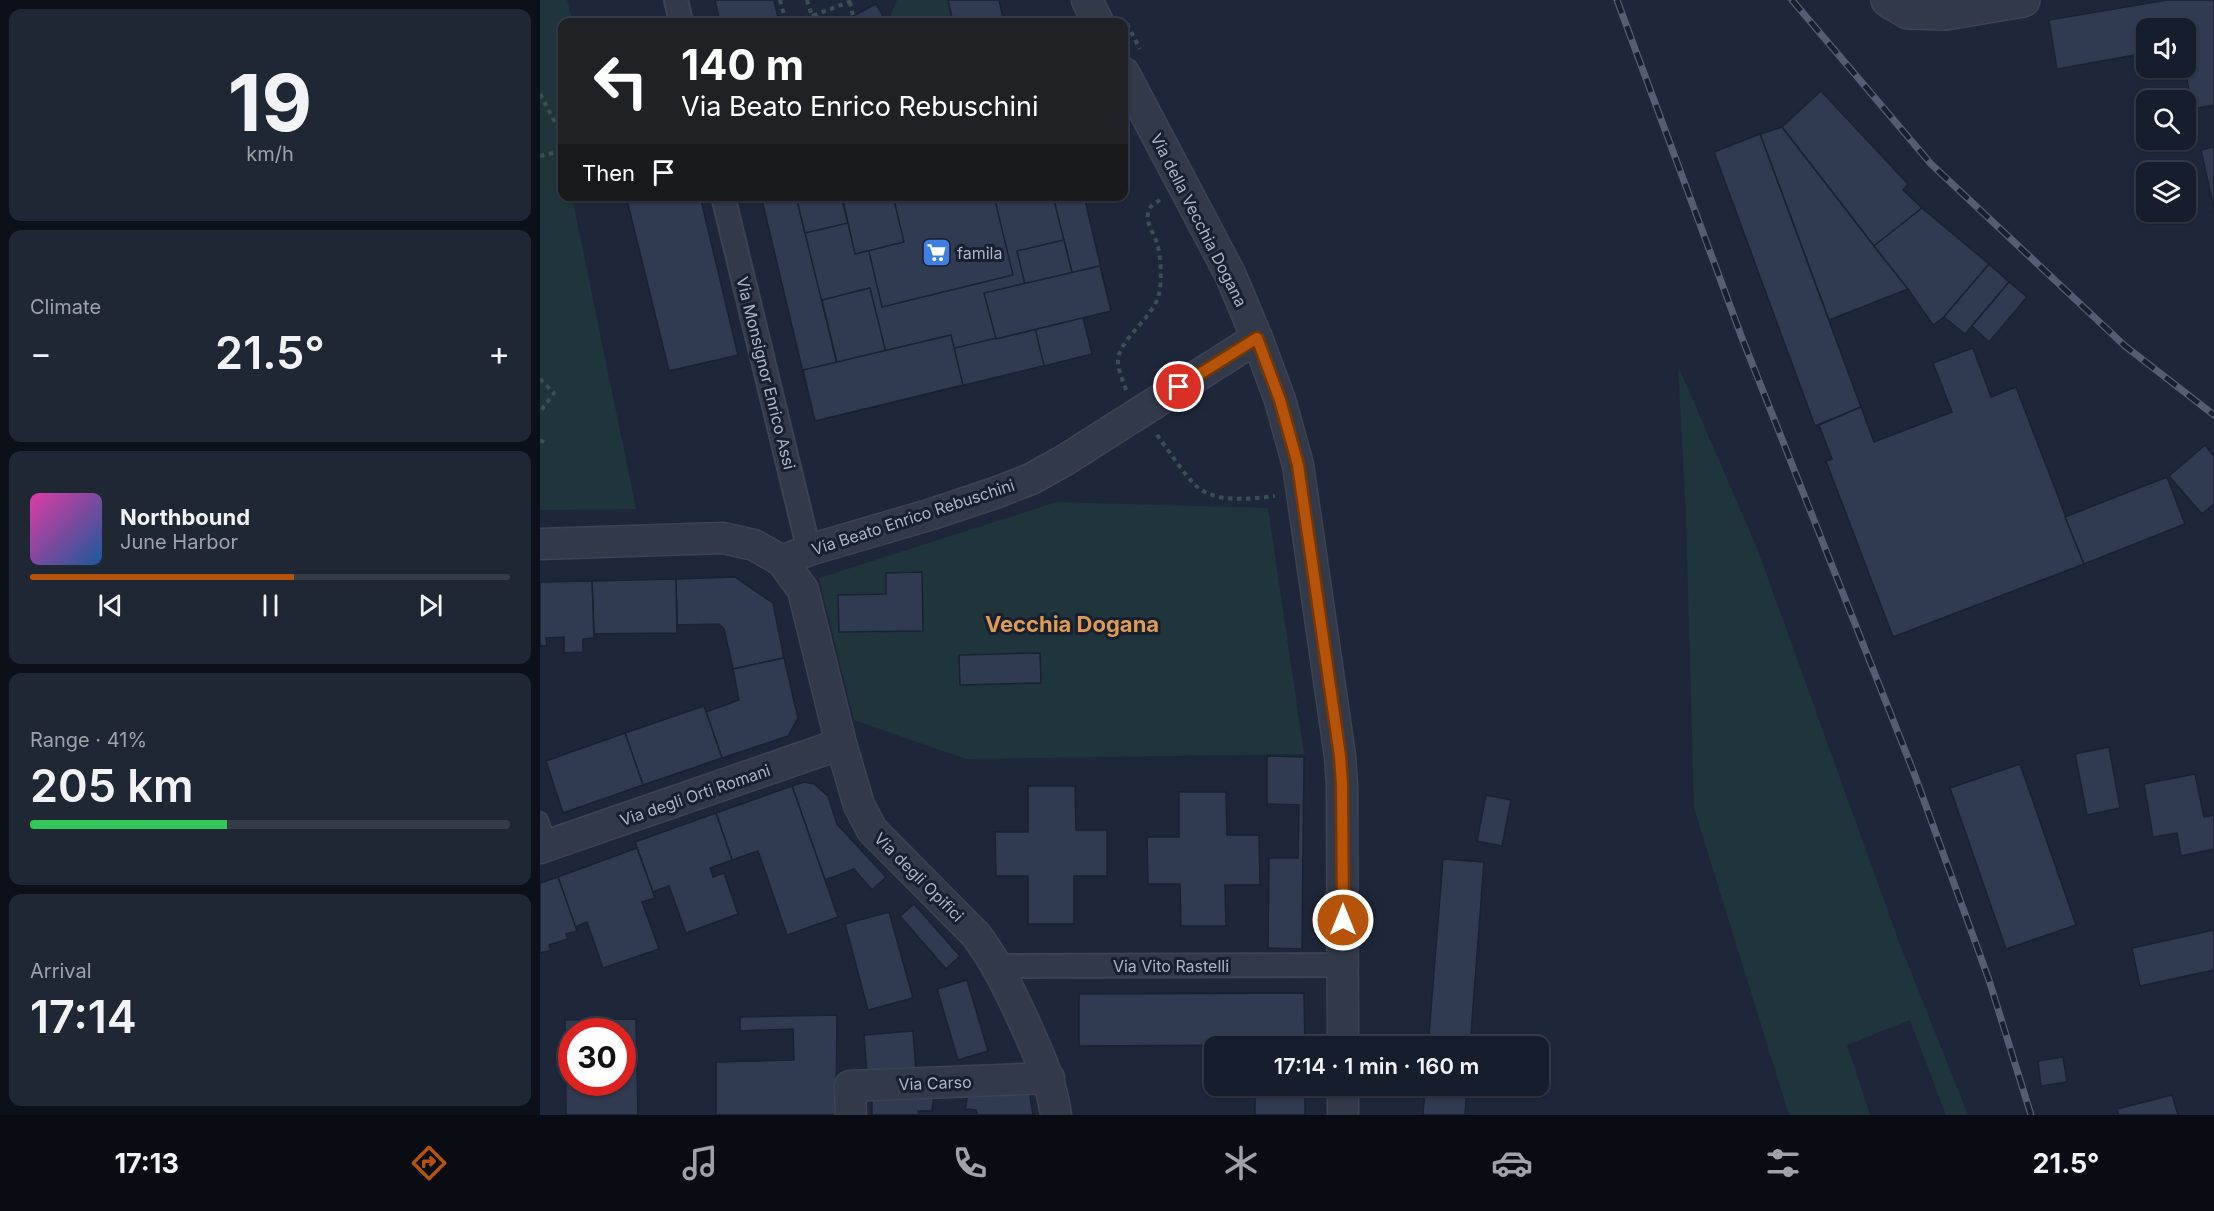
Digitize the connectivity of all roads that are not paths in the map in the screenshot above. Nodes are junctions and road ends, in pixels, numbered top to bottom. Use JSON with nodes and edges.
{"nodes":[{"id":1,"x":676,"y":0,"type":"edge"},
{"id":2,"x":1087,"y":0,"type":"edge"},
{"id":3,"x":1888,"y":0,"type":"edge"},
{"id":4,"x":2023,"y":0,"type":"edge"},
{"id":5,"x":680,"y":18,"type":"edge"},
{"id":6,"x":1096,"y":18,"type":"edge"},
{"id":7,"x":1128,"y":81,"type":"edge"},
{"id":8,"x":724,"y":201,"type":"edge"},
{"id":9,"x":1257,"y":338,"type":"junction"},
{"id":10,"x":540,"y":544,"type":"edge"},
{"id":11,"x":795,"y":555,"type":"junction"},
{"id":12,"x":841,"y":744,"type":"junction"},
{"id":13,"x":543,"y":838,"type":"edge"},
{"id":14,"x":1343,"y":965,"type":"junction"},
{"id":15,"x":998,"y":966,"type":"junction"},
{"id":16,"x":1343,"y":1036,"type":"edge"},
{"id":17,"x":1049,"y":1078,"type":"junction"},
{"id":18,"x":1343,"y":1096,"type":"edge"},
{"id":19,"x":851,"y":1115,"type":"edge"},
{"id":20,"x":1056,"y":1115,"type":"edge"},
{"id":21,"x":1344,"y":1115,"type":"edge"}],
"edges":[{"from":1,"to":5,"type":"street"},
{"from":2,"to":6,"type":"street"},
{"from":3,"to":4,"type":"street"},
{"from":7,"to":9,"type":"street","name":"Via della Vecchia Dogana"},
{"from":8,"to":11,"type":"street","name":"Via Monsignor Enrico Assi"},
{"from":9,"to":11,"type":"street","name":"Via Beato Enrico Rebuschini"},
{"from":9,"to":14,"type":"street","name":"Via della Vecchia Dogana"},
{"from":10,"to":11,"type":"street"},
{"from":11,"to":12,"type":"street","name":"Via degli Opifici"},
{"from":12,"to":13,"type":"street","name":"Via degli Orti Romani"},
{"from":12,"to":15,"type":"street","name":"Via degli Opifici"},
{"from":14,"to":15,"type":"street","name":"Via Vito Rastelli"},
{"from":14,"to":16,"type":"street","name":"Via della Vecchia Dogana"},
{"from":15,"to":17,"type":"street","name":"Via degli Opifici"},
{"from":17,"to":19,"type":"street","name":"Via Carso"},
{"from":17,"to":20,"type":"street","name":"Via degli Opifici"},
{"from":18,"to":21,"type":"street"}]}
